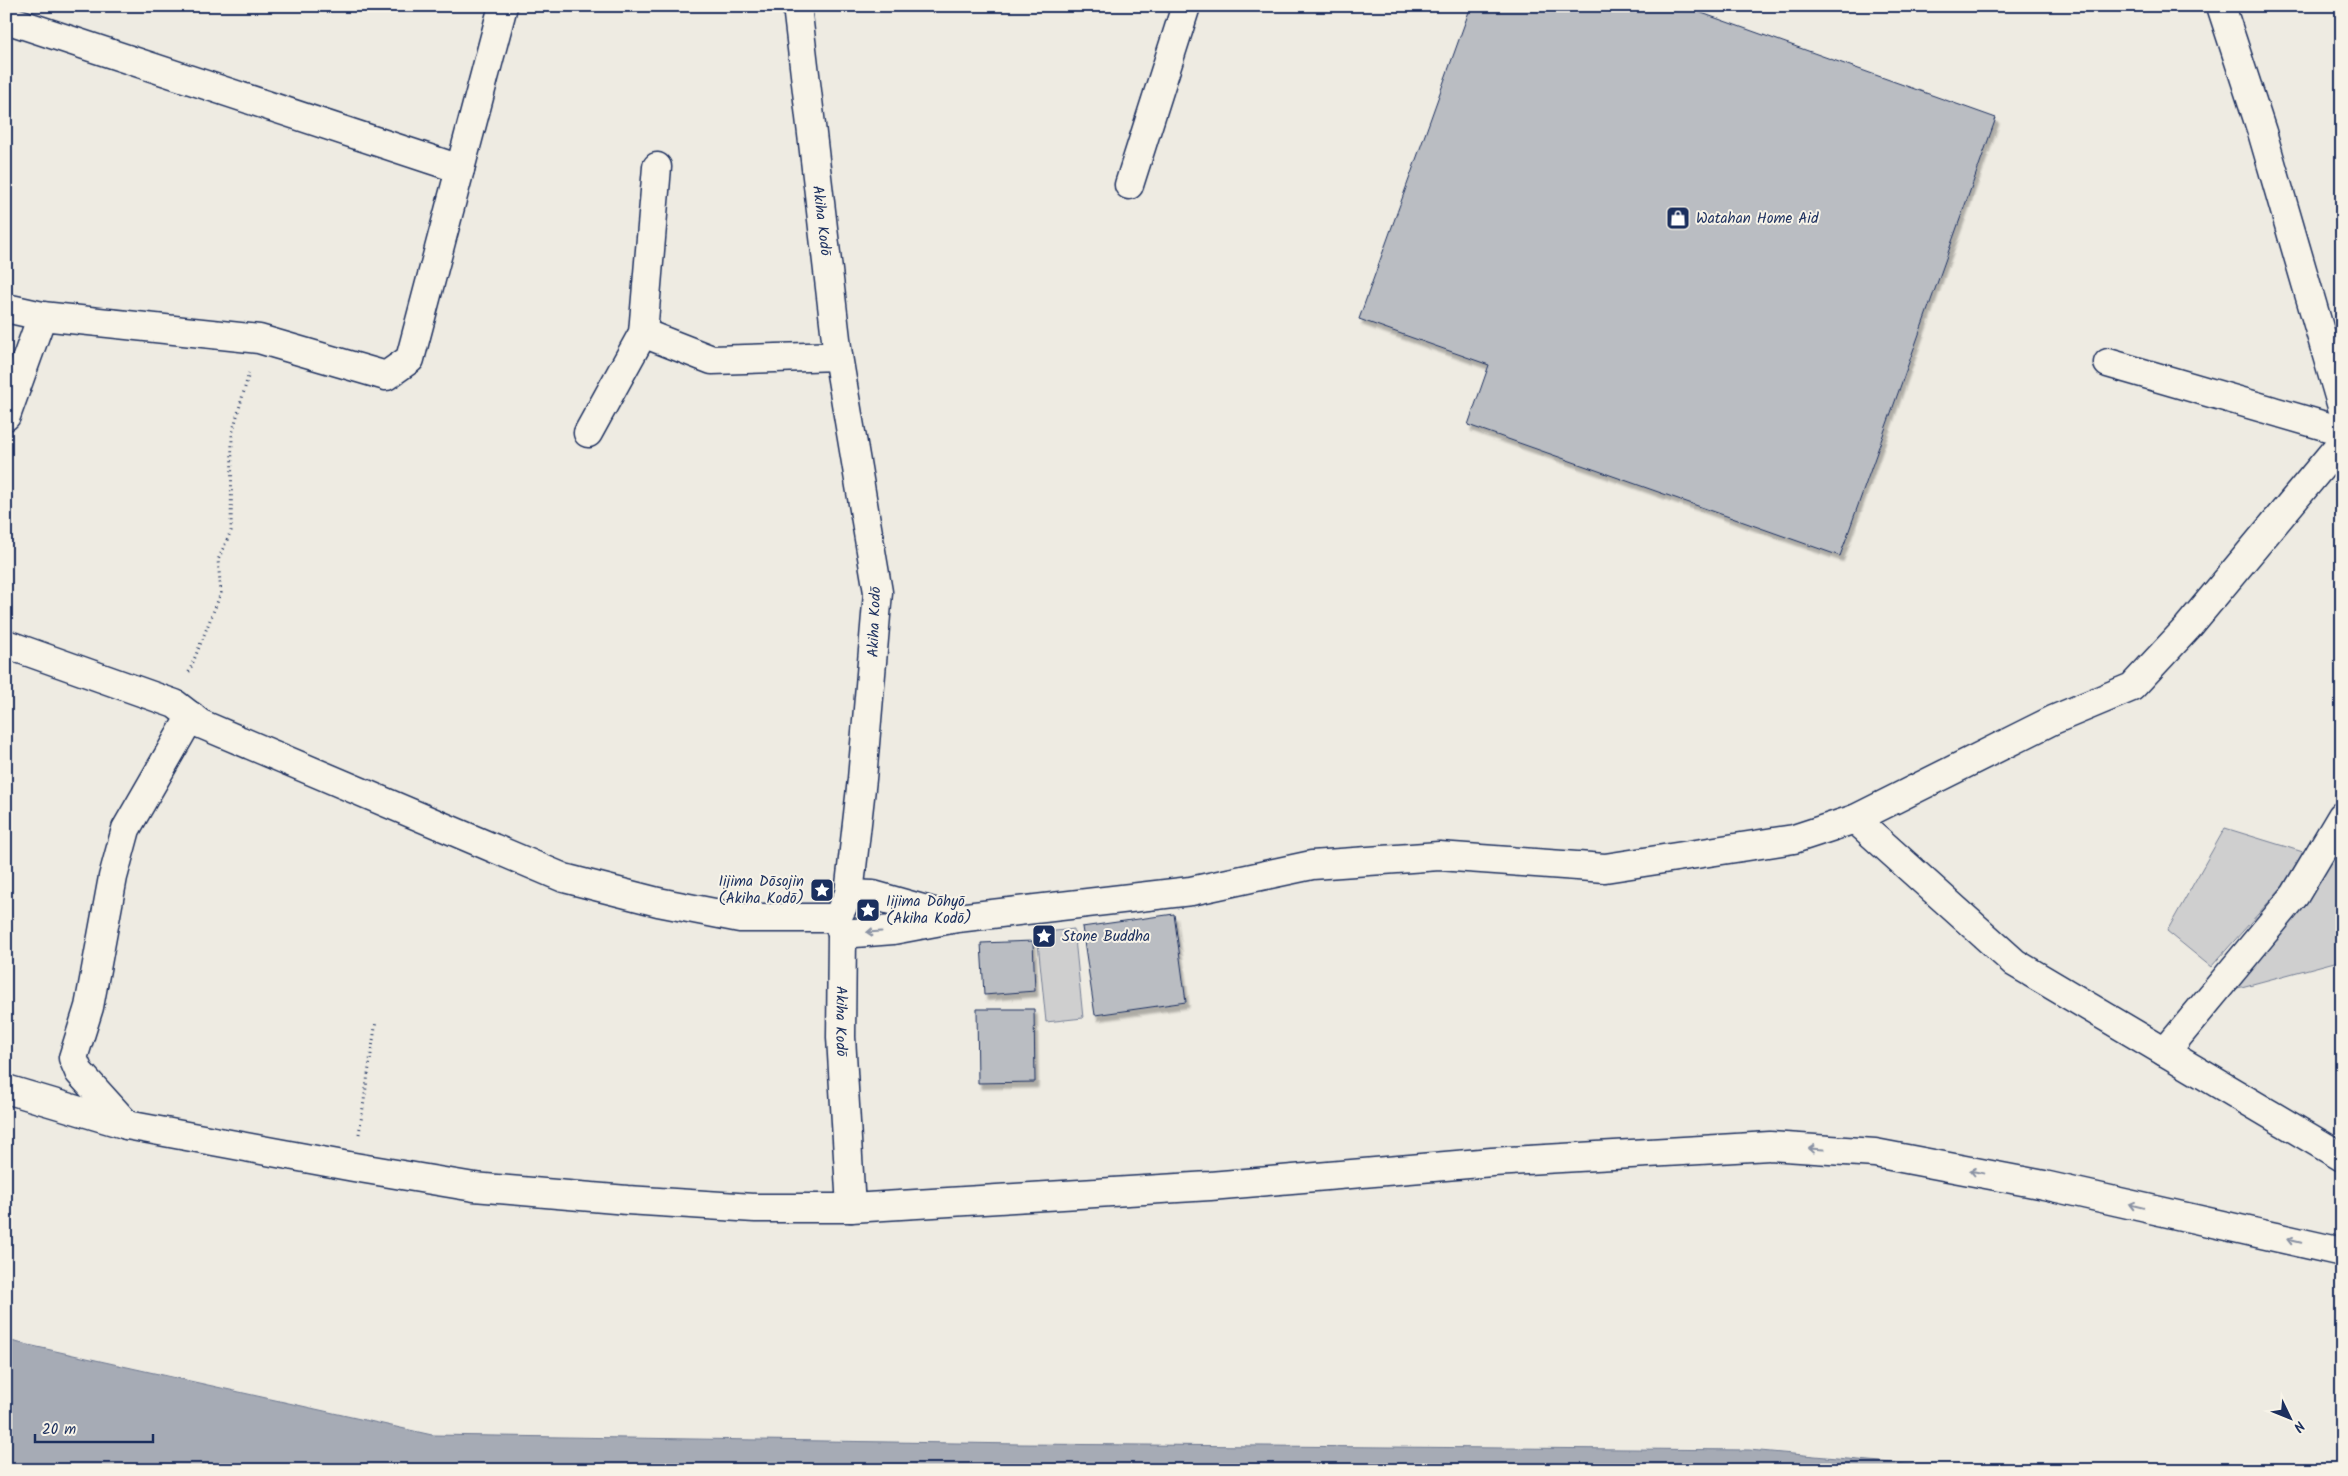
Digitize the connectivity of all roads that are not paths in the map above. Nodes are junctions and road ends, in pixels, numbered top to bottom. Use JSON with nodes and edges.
{"nodes":[{"id":1,"x":503,"y":6,"type":"edge"},
{"id":2,"x":797,"y":6,"type":"edge"},
{"id":3,"x":1186,"y":6,"type":"edge"},
{"id":4,"x":2221,"y":6,"type":"edge"},
{"id":5,"x":6,"y":18,"type":"edge"},
{"id":6,"x":657,"y":167,"type":"dead end"},
{"id":7,"x":460,"y":169,"type":"junction"},
{"id":8,"x":1130,"y":185,"type":"dead end"},
{"id":9,"x":6,"y":308,"type":"edge"},
{"id":10,"x":42,"y":316,"type":"junction"},
{"id":11,"x":643,"y":333,"type":"junction"},
{"id":12,"x":838,"y":356,"type":"junction"},
{"id":13,"x":2108,"y":363,"type":"dead end"},
{"id":14,"x":2342,"y":407,"type":"edge"},
{"id":15,"x":6,"y":416,"type":"edge"},
{"id":16,"x":2342,"y":431,"type":"edge"},
{"id":17,"x":588,"y":433,"type":"dead end"},
{"id":18,"x":2342,"y":442,"type":"edge"},
{"id":19,"x":6,"y":644,"type":"edge"},
{"id":20,"x":183,"y":710,"type":"junction"},
{"id":21,"x":2342,"y":816,"type":"edge"},
{"id":22,"x":1855,"y":820,"type":"junction"},
{"id":23,"x":849,"y":894,"type":"junction"},
{"id":24,"x":957,"y":918,"type":"junction"},
{"id":25,"x":839,"y":926,"type":"junction"},
{"id":26,"x":2165,"y":1052,"type":"junction"},
{"id":27,"x":6,"y":1089,"type":"edge"},
{"id":28,"x":127,"y":1125,"type":"junction"},
{"id":29,"x":2342,"y":1158,"type":"edge"},
{"id":30,"x":851,"y":1208,"type":"junction"},
{"id":31,"x":2342,"y":1252,"type":"edge"}],
"edges":[{"from":1,"to":7,"type":"street"},
{"from":2,"to":12,"type":"street","name":"Akiha Kodō"},
{"from":3,"to":8,"type":"street"},
{"from":4,"to":14,"type":"street"},
{"from":5,"to":7,"type":"street"},
{"from":6,"to":11,"type":"street"},
{"from":7,"to":10,"type":"street"},
{"from":9,"to":10,"type":"street"},
{"from":10,"to":15,"type":"street"},
{"from":11,"to":12,"type":"street"},
{"from":11,"to":17,"type":"street"},
{"from":12,"to":23,"type":"street","name":"Akiha Kodō"},
{"from":13,"to":16,"type":"street"},
{"from":18,"to":22,"type":"street"},
{"from":19,"to":20,"type":"street"},
{"from":20,"to":25,"type":"street"},
{"from":20,"to":28,"type":"street"},
{"from":21,"to":26,"type":"street"},
{"from":22,"to":24,"type":"street"},
{"from":22,"to":26,"type":"street"},
{"from":23,"to":24,"type":"street"},
{"from":23,"to":25,"type":"street","name":"Akiha Kodō"},
{"from":24,"to":25,"type":"street","one_way":true},
{"from":25,"to":30,"type":"street","name":"Akiha Kodō"},
{"from":26,"to":29,"type":"street"},
{"from":27,"to":28,"type":"street"},
{"from":28,"to":30,"type":"street"},
{"from":31,"to":30,"type":"street","one_way":true}]}
